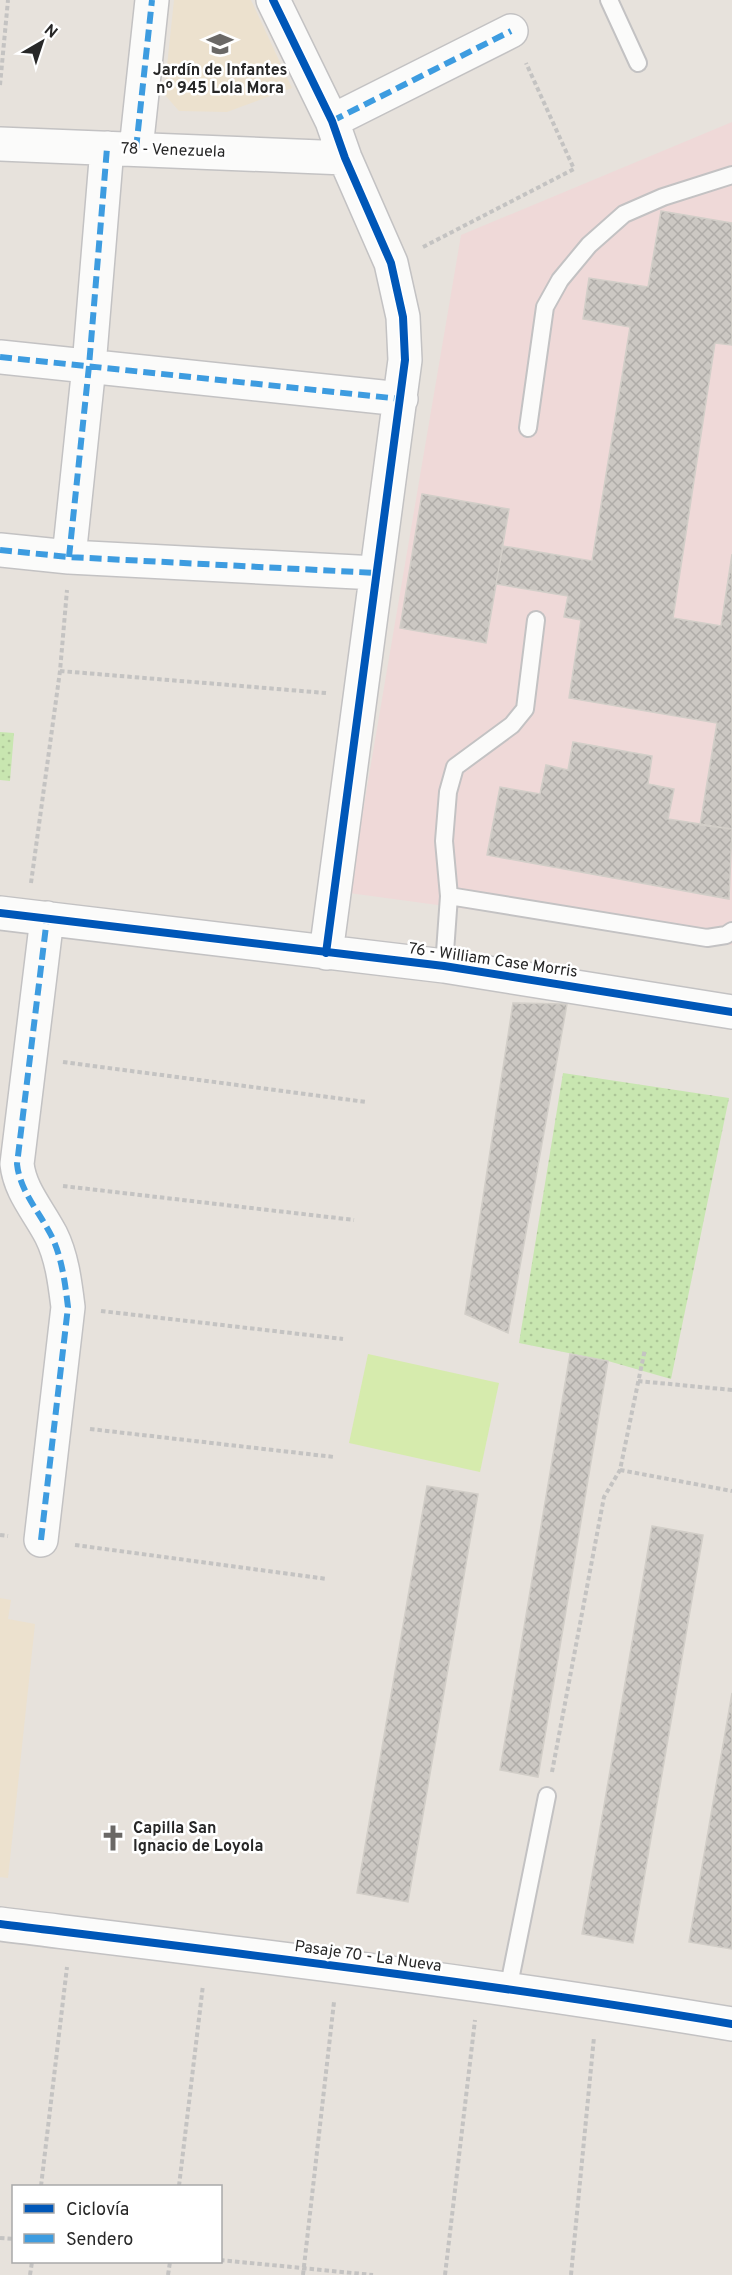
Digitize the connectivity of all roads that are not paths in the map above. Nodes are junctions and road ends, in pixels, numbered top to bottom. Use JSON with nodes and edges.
{"nodes":[{"id":1,"x":152,"y":0,"type":"edge"},
{"id":2,"x":273,"y":0,"type":"edge"},
{"id":3,"x":609,"y":0,"type":"edge"},
{"id":4,"x":510,"y":30,"type":"road end"},
{"id":5,"x":639,"y":63,"type":"dead end"},
{"id":6,"x":333,"y":121,"type":"junction"},
{"id":7,"x":0,"y":144,"type":"edge"},
{"id":8,"x":121,"y":148,"type":"junction"},
{"id":9,"x":345,"y":158,"type":"junction"},
{"id":10,"x":732,"y":175,"type":"edge"},
{"id":11,"x":0,"y":357,"type":"edge"},
{"id":12,"x":89,"y":366,"type":"junction"},
{"id":13,"x":401,"y":399,"type":"junction"},
{"id":14,"x":528,"y":429,"type":"dead end"},
{"id":15,"x":0,"y":550,"type":"edge"},
{"id":16,"x":69,"y":556,"type":"junction"},
{"id":17,"x":376,"y":573,"type":"junction"},
{"id":18,"x":536,"y":620,"type":"dead end"},
{"id":19,"x":449,"y":896,"type":"junction"},
{"id":20,"x":24,"y":915,"type":"edge"},
{"id":21,"x":732,"y":931,"type":"edge"},
{"id":22,"x":326,"y":953,"type":"junction"},
{"id":23,"x":444,"y":966,"type":"junction"},
{"id":24,"x":732,"y":1012,"type":"edge"},
{"id":25,"x":41,"y":1540,"type":"road end"},
{"id":26,"x":547,"y":1796,"type":"road end"},
{"id":27,"x":0,"y":1924,"type":"edge"},
{"id":28,"x":494,"y":1988,"type":"junction"},
{"id":29,"x":732,"y":2024,"type":"edge"}],
"edges":[{"from":1,"to":8,"type":"street"},
{"from":2,"to":6,"type":"street"},
{"from":3,"to":5,"type":"lane"},
{"from":4,"to":6,"type":"street"},
{"from":6,"to":9,"type":"street"},
{"from":7,"to":8,"type":"street","name":"78 - Venezuela"},
{"from":8,"to":9,"type":"street","name":"78 - Venezuela"},
{"from":8,"to":12,"type":"street"},
{"from":9,"to":13,"type":"street"},
{"from":10,"to":14,"type":"lane"},
{"from":11,"to":12,"type":"street"},
{"from":12,"to":13,"type":"street"},
{"from":12,"to":16,"type":"street"},
{"from":13,"to":17,"type":"street"},
{"from":15,"to":16,"type":"street"},
{"from":16,"to":17,"type":"street"},
{"from":17,"to":22,"type":"street"},
{"from":18,"to":19,"type":"lane"},
{"from":19,"to":21,"type":"lane"},
{"from":19,"to":23,"type":"lane"},
{"from":20,"to":22,"type":"street","name":"76 - William Case Morris"},
{"from":20,"to":25,"type":"street"},
{"from":22,"to":23,"type":"street","name":"76 - William Case Morris"},
{"from":23,"to":24,"type":"street","name":"76 - William Case Morris"},
{"from":26,"to":28,"type":"lane"},
{"from":27,"to":28,"type":"street","name":"Pasaje 70 - La Nueva"},
{"from":28,"to":29,"type":"street","name":"Pasaje 70 - La Nueva"}]}
